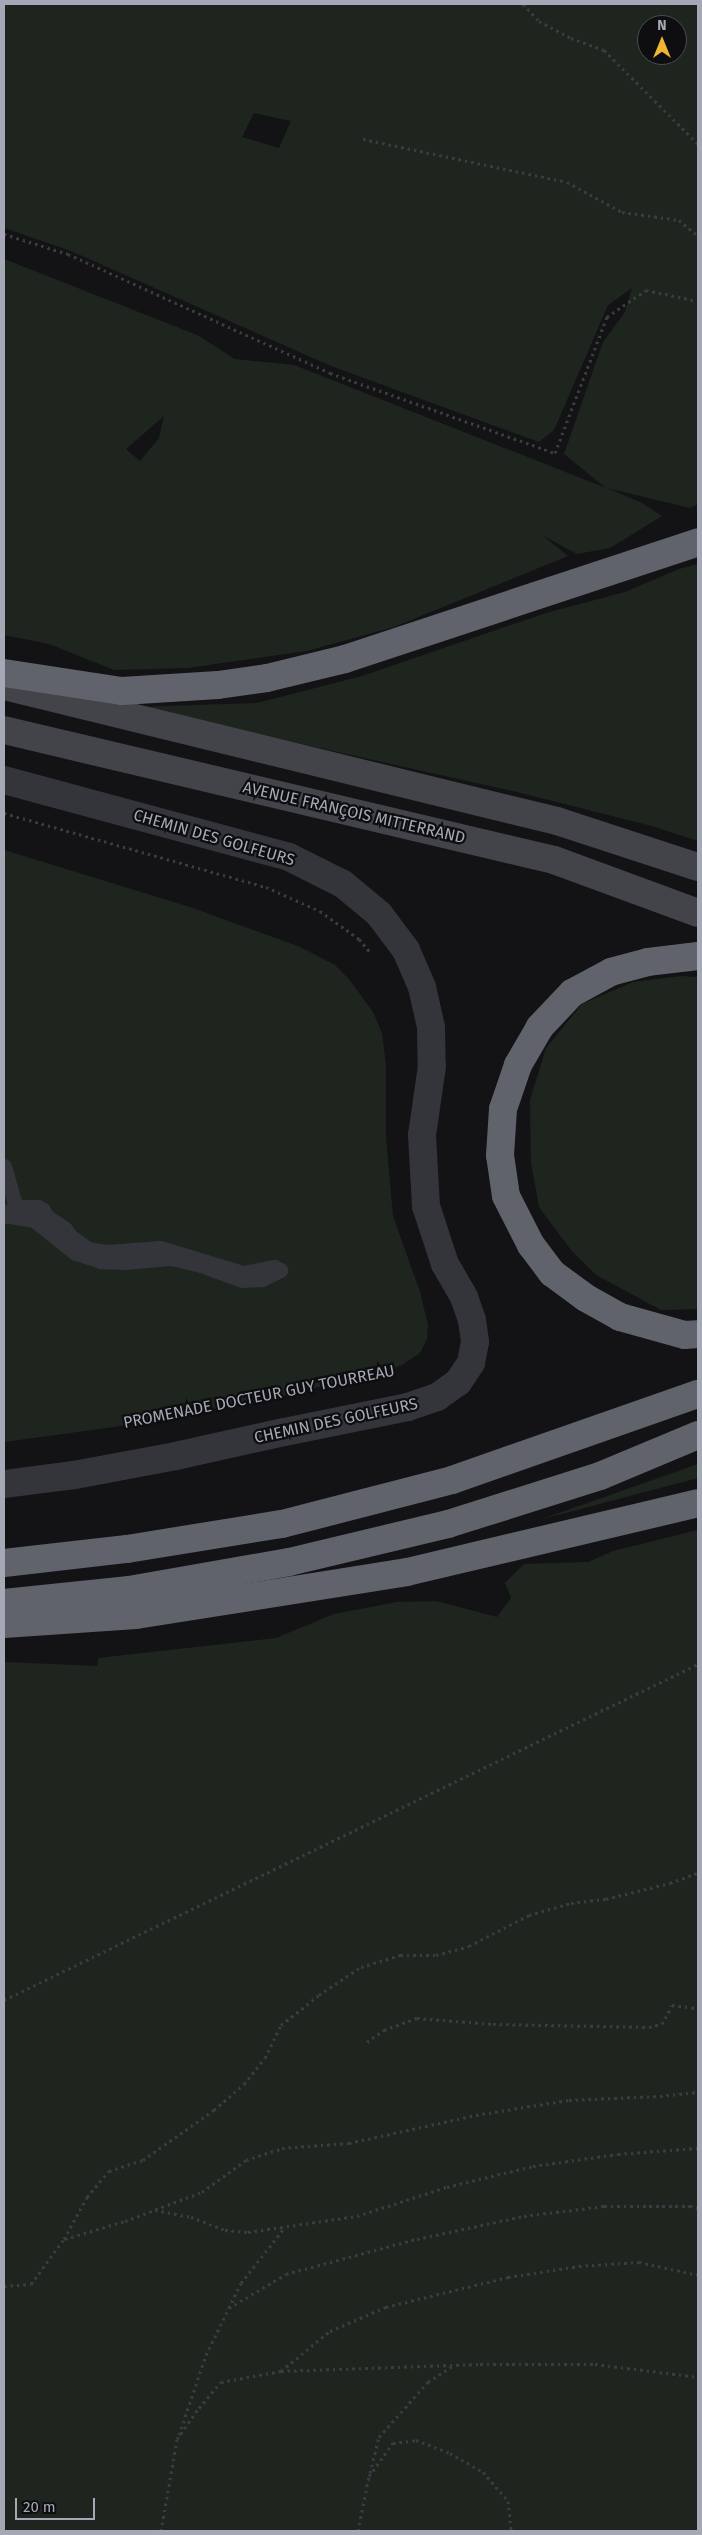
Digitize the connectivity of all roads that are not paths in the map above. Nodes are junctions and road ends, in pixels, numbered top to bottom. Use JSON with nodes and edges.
{"nodes":[{"id":1,"x":698,"y":542,"type":"edge"},
{"id":2,"x":4,"y":673,"type":"edge"},
{"id":3,"x":4,"y":686,"type":"edge"},
{"id":4,"x":4,"y":730,"type":"edge"},
{"id":5,"x":4,"y":780,"type":"edge"},
{"id":6,"x":698,"y":867,"type":"edge"},
{"id":7,"x":698,"y":914,"type":"edge"},
{"id":8,"x":698,"y":956,"type":"edge"},
{"id":9,"x":4,"y":1166,"type":"edge"},
{"id":10,"x":4,"y":1211,"type":"edge"},
{"id":11,"x":698,"y":1334,"type":"edge"},
{"id":12,"x":698,"y":1394,"type":"edge"},
{"id":13,"x":698,"y":1436,"type":"edge"},
{"id":14,"x":4,"y":1484,"type":"edge"},
{"id":15,"x":698,"y":1503,"type":"edge"},
{"id":16,"x":4,"y":1563,"type":"edge"},
{"id":17,"x":4,"y":1603,"type":"edge"},
{"id":18,"x":4,"y":1624,"type":"edge"}],
"edges":[{"from":1,"to":2,"type":"highway"},
{"from":3,"to":6,"type":"main road"},
{"from":4,"to":7,"type":"main road","name":"AVENUE FRANÇOIS MITTERRAND"},
{"from":5,"to":14,"type":"street","name":"CHEMIN DES GOLFEURS"},
{"from":8,"to":11,"type":"highway"},
{"from":9,"to":10,"type":"lane"},
{"from":12,"to":16,"type":"highway"},
{"from":13,"to":17,"type":"highway"},
{"from":15,"to":18,"type":"highway"}]}
